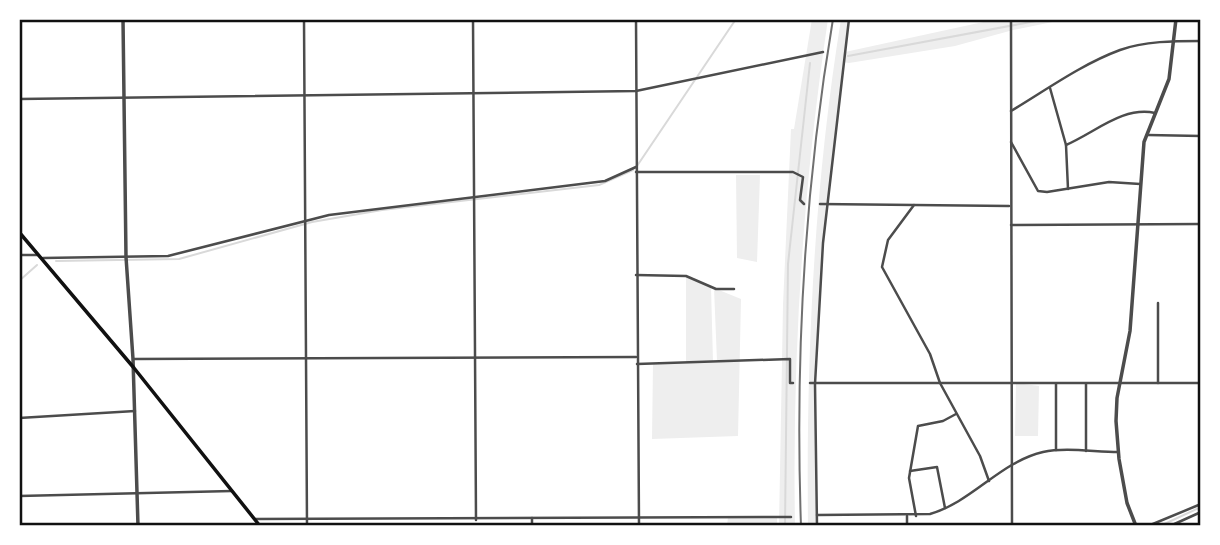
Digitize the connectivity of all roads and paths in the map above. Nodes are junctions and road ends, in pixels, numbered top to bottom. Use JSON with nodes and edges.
{"nodes":[{"id":1,"x":123,"y":19,"type":"edge"},
{"id":2,"x":304,"y":19,"type":"edge"},
{"id":3,"x":473,"y":19,"type":"edge"},
{"id":4,"x":636,"y":19,"type":"edge"},
{"id":5,"x":849,"y":19,"type":"edge"},
{"id":6,"x":1011,"y":19,"type":"edge"},
{"id":7,"x":1176,"y":19,"type":"edge"},
{"id":8,"x":1174,"y":41,"type":"junction"},
{"id":9,"x":1201,"y":41,"type":"edge"},
{"id":10,"x":823,"y":52,"type":"dead end"},
{"id":11,"x":1049,"y":88,"type":"junction"},
{"id":12,"x":636,"y":91,"type":"junction"},
{"id":13,"x":474,"y":93,"type":"junction"},
{"id":14,"x":305,"y":95,"type":"junction"},
{"id":15,"x":124,"y":97,"type":"junction"},
{"id":16,"x":19,"y":99,"type":"edge"},
{"id":17,"x":1012,"y":111,"type":"junction"},
{"id":18,"x":1157,"y":113,"type":"junction"},
{"id":19,"x":1147,"y":135,"type":"junction"},
{"id":20,"x":1201,"y":136,"type":"edge"},
{"id":21,"x":1011,"y":142,"type":"junction"},
{"id":22,"x":1066,"y":145,"type":"junction"},
{"id":23,"x":636,"y":170,"type":"junction"},
{"id":24,"x":1140,"y":184,"type":"junction"},
{"id":25,"x":1068,"y":189,"type":"junction"},
{"id":26,"x":475,"y":196,"type":"junction"},
{"id":27,"x":804,"y":204,"type":"dead end"},
{"id":28,"x":820,"y":204,"type":"dead end"},
{"id":29,"x":827,"y":205,"type":"junction"},
{"id":30,"x":914,"y":205,"type":"junction"},
{"id":31,"x":1011,"y":206,"type":"junction"},
{"id":32,"x":306,"y":220,"type":"junction"},
{"id":33,"x":1137,"y":224,"type":"junction"},
{"id":34,"x":1201,"y":224,"type":"edge"},
{"id":35,"x":1011,"y":225,"type":"junction"},
{"id":36,"x":19,"y":232,"type":"edge"},
{"id":37,"x":19,"y":255,"type":"edge"},
{"id":38,"x":41,"y":256,"type":"junction"},
{"id":39,"x":126,"y":257,"type":"junction"},
{"id":40,"x":636,"y":275,"type":"junction"},
{"id":41,"x":734,"y":289,"type":"dead end"},
{"id":42,"x":1158,"y":303,"type":"dead end"},
{"id":43,"x":636,"y":357,"type":"junction"},
{"id":44,"x":307,"y":358,"type":"junction"},
{"id":45,"x":477,"y":358,"type":"junction"},
{"id":46,"x":133,"y":359,"type":"junction"},
{"id":47,"x":637,"y":364,"type":"junction"},
{"id":48,"x":134,"y":368,"type":"junction"},
{"id":49,"x":793,"y":383,"type":"dead end"},
{"id":50,"x":812,"y":383,"type":"junction"},
{"id":51,"x":940,"y":383,"type":"junction"},
{"id":52,"x":1012,"y":383,"type":"junction"},
{"id":53,"x":1158,"y":383,"type":"junction"},
{"id":54,"x":1201,"y":383,"type":"edge"},
{"id":55,"x":1055,"y":384,"type":"junction"},
{"id":56,"x":1086,"y":384,"type":"junction"},
{"id":57,"x":1119,"y":384,"type":"junction"},
{"id":58,"x":135,"y":411,"type":"junction"},
{"id":59,"x":956,"y":414,"type":"junction"},
{"id":60,"x":19,"y":418,"type":"edge"},
{"id":61,"x":1056,"y":452,"type":"junction"},
{"id":62,"x":1086,"y":452,"type":"junction"},
{"id":63,"x":1118,"y":452,"type":"junction"},
{"id":64,"x":1012,"y":466,"type":"junction"},
{"id":65,"x":910,"y":471,"type":"junction"},
{"id":66,"x":989,"y":481,"type":"junction"},
{"id":67,"x":232,"y":491,"type":"junction"},
{"id":68,"x":19,"y":496,"type":"edge"},
{"id":69,"x":137,"y":496,"type":"junction"},
{"id":70,"x":1201,"y":504,"type":"edge"},
{"id":71,"x":945,"y":509,"type":"junction"},
{"id":72,"x":1201,"y":512,"type":"edge"},
{"id":73,"x":817,"y":515,"type":"junction"},
{"id":74,"x":907,"y":516,"type":"junction"},
{"id":75,"x":916,"y":516,"type":"junction"},
{"id":76,"x":638,"y":517,"type":"junction"},
{"id":77,"x":791,"y":517,"type":"dead end"},
{"id":78,"x":254,"y":519,"type":"junction"},
{"id":79,"x":306,"y":519,"type":"junction"},
{"id":80,"x":532,"y":519,"type":"junction"},
{"id":81,"x":476,"y":520,"type":"junction"},
{"id":82,"x":138,"y":526,"type":"edge"},
{"id":83,"x":260,"y":526,"type":"edge"},
{"id":84,"x":307,"y":526,"type":"edge"},
{"id":85,"x":532,"y":526,"type":"edge"},
{"id":86,"x":639,"y":526,"type":"edge"},
{"id":87,"x":817,"y":526,"type":"edge"},
{"id":88,"x":907,"y":526,"type":"edge"},
{"id":89,"x":1012,"y":526,"type":"edge"},
{"id":90,"x":1136,"y":526,"type":"edge"},
{"id":91,"x":1149,"y":526,"type":"edge"},
{"id":92,"x":1170,"y":526,"type":"edge"}],
"edges":[{"from":1,"to":15,"type":"street"},
{"from":2,"to":14,"type":"street"},
{"from":3,"to":13,"type":"street"},
{"from":4,"to":12,"type":"street"},
{"from":5,"to":29,"type":"street"},
{"from":6,"to":17,"type":"street"},
{"from":7,"to":8,"type":"street"},
{"from":8,"to":9,"type":"street"},
{"from":8,"to":11,"type":"street"},
{"from":8,"to":18,"type":"street"},
{"from":10,"to":12,"type":"street"},
{"from":11,"to":17,"type":"street"},
{"from":11,"to":22,"type":"street"},
{"from":12,"to":13,"type":"street"},
{"from":12,"to":23,"type":"street"},
{"from":13,"to":14,"type":"street"},
{"from":13,"to":26,"type":"street"},
{"from":14,"to":15,"type":"street"},
{"from":14,"to":32,"type":"street"},
{"from":15,"to":16,"type":"street"},
{"from":15,"to":39,"type":"street"},
{"from":17,"to":21,"type":"street"},
{"from":18,"to":19,"type":"street"},
{"from":18,"to":22,"type":"street"},
{"from":19,"to":20,"type":"street"},
{"from":19,"to":24,"type":"street"},
{"from":21,"to":25,"type":"street"},
{"from":21,"to":31,"type":"street"},
{"from":22,"to":25,"type":"street"},
{"from":23,"to":26,"type":"street"},
{"from":23,"to":27,"type":"street"},
{"from":23,"to":40,"type":"street"},
{"from":24,"to":25,"type":"street"},
{"from":24,"to":33,"type":"street"},
{"from":26,"to":32,"type":"street"},
{"from":26,"to":45,"type":"street"},
{"from":28,"to":29,"type":"street"},
{"from":29,"to":30,"type":"street"},
{"from":29,"to":50,"type":"street"},
{"from":30,"to":31,"type":"street"},
{"from":30,"to":51,"type":"street"},
{"from":31,"to":35,"type":"street"},
{"from":32,"to":39,"type":"street"},
{"from":32,"to":44,"type":"street"},
{"from":33,"to":34,"type":"street"},
{"from":33,"to":35,"type":"street"},
{"from":33,"to":57,"type":"street"},
{"from":35,"to":52,"type":"street"},
{"from":36,"to":38,"type":"main road"},
{"from":37,"to":38,"type":"street"},
{"from":38,"to":39,"type":"street"},
{"from":38,"to":48,"type":"main road"},
{"from":39,"to":46,"type":"street"},
{"from":40,"to":41,"type":"street"},
{"from":40,"to":43,"type":"street"},
{"from":42,"to":53,"type":"street"},
{"from":43,"to":45,"type":"street"},
{"from":43,"to":47,"type":"street"},
{"from":44,"to":45,"type":"street"},
{"from":44,"to":46,"type":"street"},
{"from":44,"to":79,"type":"street"},
{"from":45,"to":81,"type":"street"},
{"from":46,"to":48,"type":"street"},
{"from":47,"to":49,"type":"street"},
{"from":47,"to":76,"type":"street"},
{"from":48,"to":58,"type":"street"},
{"from":48,"to":67,"type":"main road"},
{"from":50,"to":51,"type":"street"},
{"from":50,"to":73,"type":"street"},
{"from":51,"to":52,"type":"street"},
{"from":51,"to":59,"type":"street"},
{"from":52,"to":55,"type":"street"},
{"from":52,"to":64,"type":"street"},
{"from":53,"to":54,"type":"street"},
{"from":53,"to":57,"type":"street"},
{"from":55,"to":56,"type":"street"},
{"from":55,"to":61,"type":"street"},
{"from":56,"to":57,"type":"street"},
{"from":56,"to":62,"type":"street"},
{"from":57,"to":63,"type":"street"},
{"from":58,"to":60,"type":"street"},
{"from":58,"to":69,"type":"street"},
{"from":59,"to":65,"type":"street"},
{"from":59,"to":66,"type":"street"},
{"from":61,"to":62,"type":"street"},
{"from":61,"to":64,"type":"street"},
{"from":62,"to":63,"type":"street"},
{"from":63,"to":90,"type":"street"},
{"from":64,"to":66,"type":"street"},
{"from":64,"to":89,"type":"street"},
{"from":65,"to":71,"type":"street"},
{"from":65,"to":75,"type":"street"},
{"from":66,"to":71,"type":"street"},
{"from":67,"to":69,"type":"street"},
{"from":67,"to":78,"type":"main road"},
{"from":68,"to":69,"type":"street"},
{"from":69,"to":82,"type":"street"},
{"from":70,"to":91,"type":"street"},
{"from":71,"to":75,"type":"street"},
{"from":72,"to":92,"type":"street"},
{"from":73,"to":74,"type":"street"},
{"from":73,"to":87,"type":"street"},
{"from":74,"to":75,"type":"street"},
{"from":74,"to":88,"type":"street"},
{"from":76,"to":77,"type":"street"},
{"from":76,"to":80,"type":"street"},
{"from":76,"to":86,"type":"street"},
{"from":78,"to":79,"type":"street"},
{"from":78,"to":83,"type":"main road"},
{"from":79,"to":81,"type":"street"},
{"from":79,"to":84,"type":"street"},
{"from":80,"to":81,"type":"street"},
{"from":80,"to":85,"type":"street"}]}
